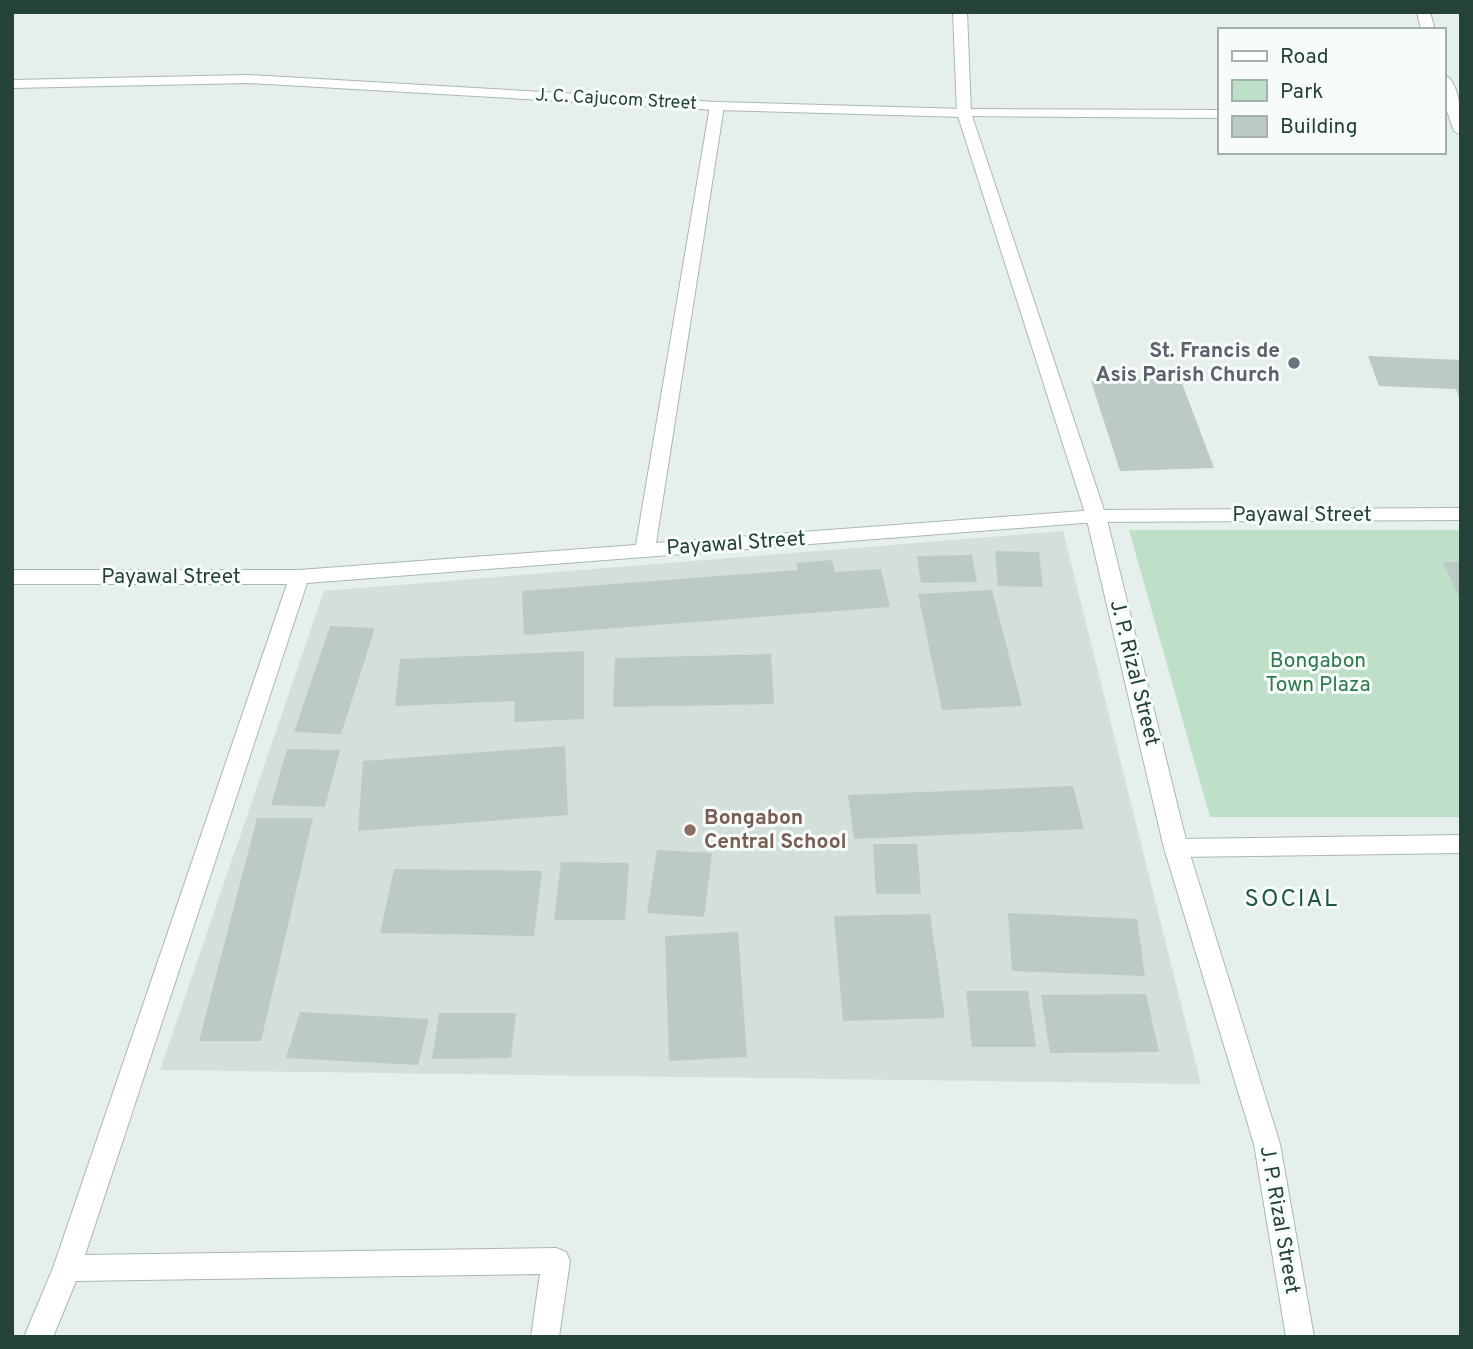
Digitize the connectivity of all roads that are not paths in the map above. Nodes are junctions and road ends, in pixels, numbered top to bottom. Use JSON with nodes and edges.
{"nodes":[{"id":1,"x":960,"y":12,"type":"edge"},
{"id":2,"x":12,"y":84,"type":"edge"},
{"id":3,"x":1445,"y":86,"type":"edge"},
{"id":4,"x":718,"y":106,"type":"junction"},
{"id":5,"x":964,"y":113,"type":"junction"},
{"id":6,"x":1218,"y":114,"type":"edge"},
{"id":7,"x":1453,"y":116,"type":"edge"},
{"id":8,"x":1461,"y":131,"type":"edge"},
{"id":9,"x":1461,"y":514,"type":"edge"},
{"id":10,"x":1096,"y":516,"type":"junction"},
{"id":11,"x":645,"y":551,"type":"junction"},
{"id":12,"x":12,"y":577,"type":"edge"},
{"id":13,"x":299,"y":577,"type":"junction"},
{"id":14,"x":1461,"y":844,"type":"edge"},
{"id":15,"x":1176,"y":848,"type":"junction"},
{"id":16,"x":67,"y":1268,"type":"junction"},
{"id":17,"x":38,"y":1337,"type":"edge"},
{"id":18,"x":545,"y":1337,"type":"edge"},
{"id":19,"x":1300,"y":1337,"type":"edge"}],
"edges":[{"from":1,"to":5,"type":"street","name":"J. P. Rizal Street"},
{"from":2,"to":4,"type":"street","name":"J. C. Cajucom Street"},
{"from":3,"to":7,"type":"street"},
{"from":4,"to":5,"type":"street","name":"J. C. Cajucom Street"},
{"from":4,"to":11,"type":"street"},
{"from":5,"to":6,"type":"street","name":"J. C. Cajucom Street"},
{"from":5,"to":10,"type":"street","name":"J. P. Rizal Street"},
{"from":7,"to":8,"type":"street"},
{"from":9,"to":10,"type":"street","name":"Payawal Street"},
{"from":10,"to":11,"type":"street","name":"Payawal Street"},
{"from":10,"to":15,"type":"street","name":"J. P. Rizal Street"},
{"from":11,"to":13,"type":"street","name":"Payawal Street"},
{"from":12,"to":13,"type":"street","name":"Payawal Street"},
{"from":13,"to":16,"type":"street"},
{"from":14,"to":15,"type":"street"},
{"from":15,"to":19,"type":"street","name":"J. P. Rizal Street"},
{"from":16,"to":17,"type":"street"},
{"from":16,"to":18,"type":"street"}]}
